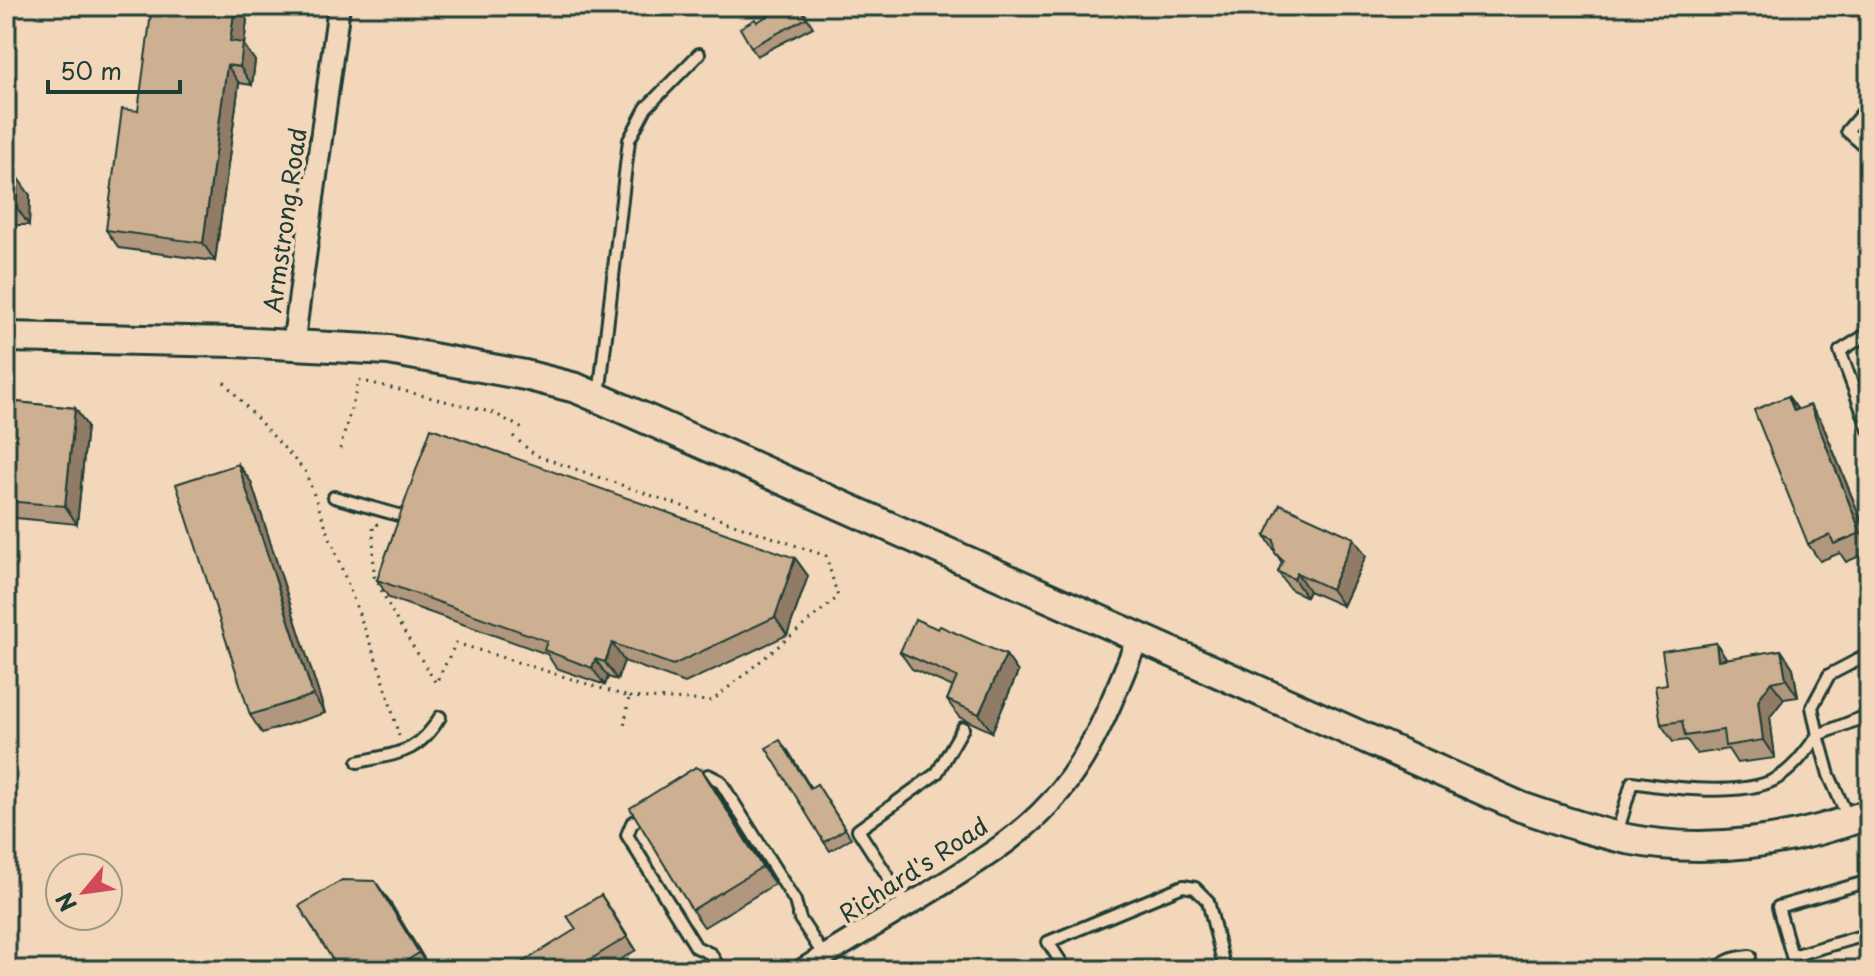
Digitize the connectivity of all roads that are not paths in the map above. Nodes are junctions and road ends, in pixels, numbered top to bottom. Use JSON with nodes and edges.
{"nodes":[{"id":1,"x":339,"y":6,"type":"edge"},
{"id":2,"x":699,"y":54,"type":"dead end"},
{"id":3,"x":1869,"y":105,"type":"edge"},
{"id":4,"x":1869,"y":150,"type":"edge"},
{"id":5,"x":1869,"y":333,"type":"edge"},
{"id":6,"x":6,"y":337,"type":"edge"},
{"id":7,"x":293,"y":346,"type":"junction"},
{"id":8,"x":599,"y":398,"type":"junction"},
{"id":9,"x":1869,"y":430,"type":"edge"},
{"id":10,"x":334,"y":497,"type":"dead end"},
{"id":11,"x":409,"y":518,"type":"edge"},
{"id":12,"x":1138,"y":638,"type":"junction"},
{"id":13,"x":1869,"y":654,"type":"edge"},
{"id":14,"x":1869,"y":715,"type":"edge"},
{"id":15,"x":440,"y":717,"type":"dead end"},
{"id":16,"x":963,"y":728,"type":"dead end"},
{"id":17,"x":1818,"y":735,"type":"junction"},
{"id":18,"x":358,"y":762,"type":"dead end"},
{"id":19,"x":683,"y":791,"type":"edge"},
{"id":20,"x":658,"y":807,"type":"edge"},
{"id":21,"x":1859,"y":818,"type":"edge"},
{"id":22,"x":1616,"y":836,"type":"junction"},
{"id":23,"x":1869,"y":881,"type":"edge"},
{"id":24,"x":907,"y":906,"type":"junction"},
{"id":25,"x":1869,"y":934,"type":"edge"},
{"id":26,"x":824,"y":956,"type":"junction"},
{"id":27,"x":1750,"y":956,"type":"dead end"},
{"id":28,"x":720,"y":970,"type":"edge"},
{"id":29,"x":802,"y":970,"type":"edge"},
{"id":30,"x":1066,"y":970,"type":"edge"},
{"id":31,"x":1225,"y":970,"type":"edge"},
{"id":32,"x":1719,"y":970,"type":"edge"}],
"edges":[{"from":1,"to":7,"type":"street","name":"Armstrong Road"},
{"from":2,"to":8,"type":"lane"},
{"from":3,"to":4,"type":"lane"},
{"from":5,"to":9,"type":"lane"},
{"from":6,"to":7,"type":"street"},
{"from":7,"to":8,"type":"street"},
{"from":8,"to":12,"type":"street"},
{"from":10,"to":11,"type":"lane"},
{"from":12,"to":22,"type":"street"},
{"from":12,"to":24,"type":"street","name":"Richard's Road"},
{"from":13,"to":17,"type":"lane"},
{"from":14,"to":17,"type":"lane"},
{"from":15,"to":18,"type":"lane"},
{"from":16,"to":24,"type":"lane"},
{"from":17,"to":21,"type":"lane"},
{"from":17,"to":22,"type":"lane"},
{"from":19,"to":26,"type":"lane"},
{"from":20,"to":28,"type":"lane"},
{"from":21,"to":22,"type":"street"},
{"from":23,"to":25,"type":"lane"},
{"from":24,"to":26,"type":"street","name":"Richard's Road"},
{"from":26,"to":29,"type":"street","name":"Richard's Road"},
{"from":27,"to":32,"type":"lane"},
{"from":30,"to":31,"type":"lane"}]}
